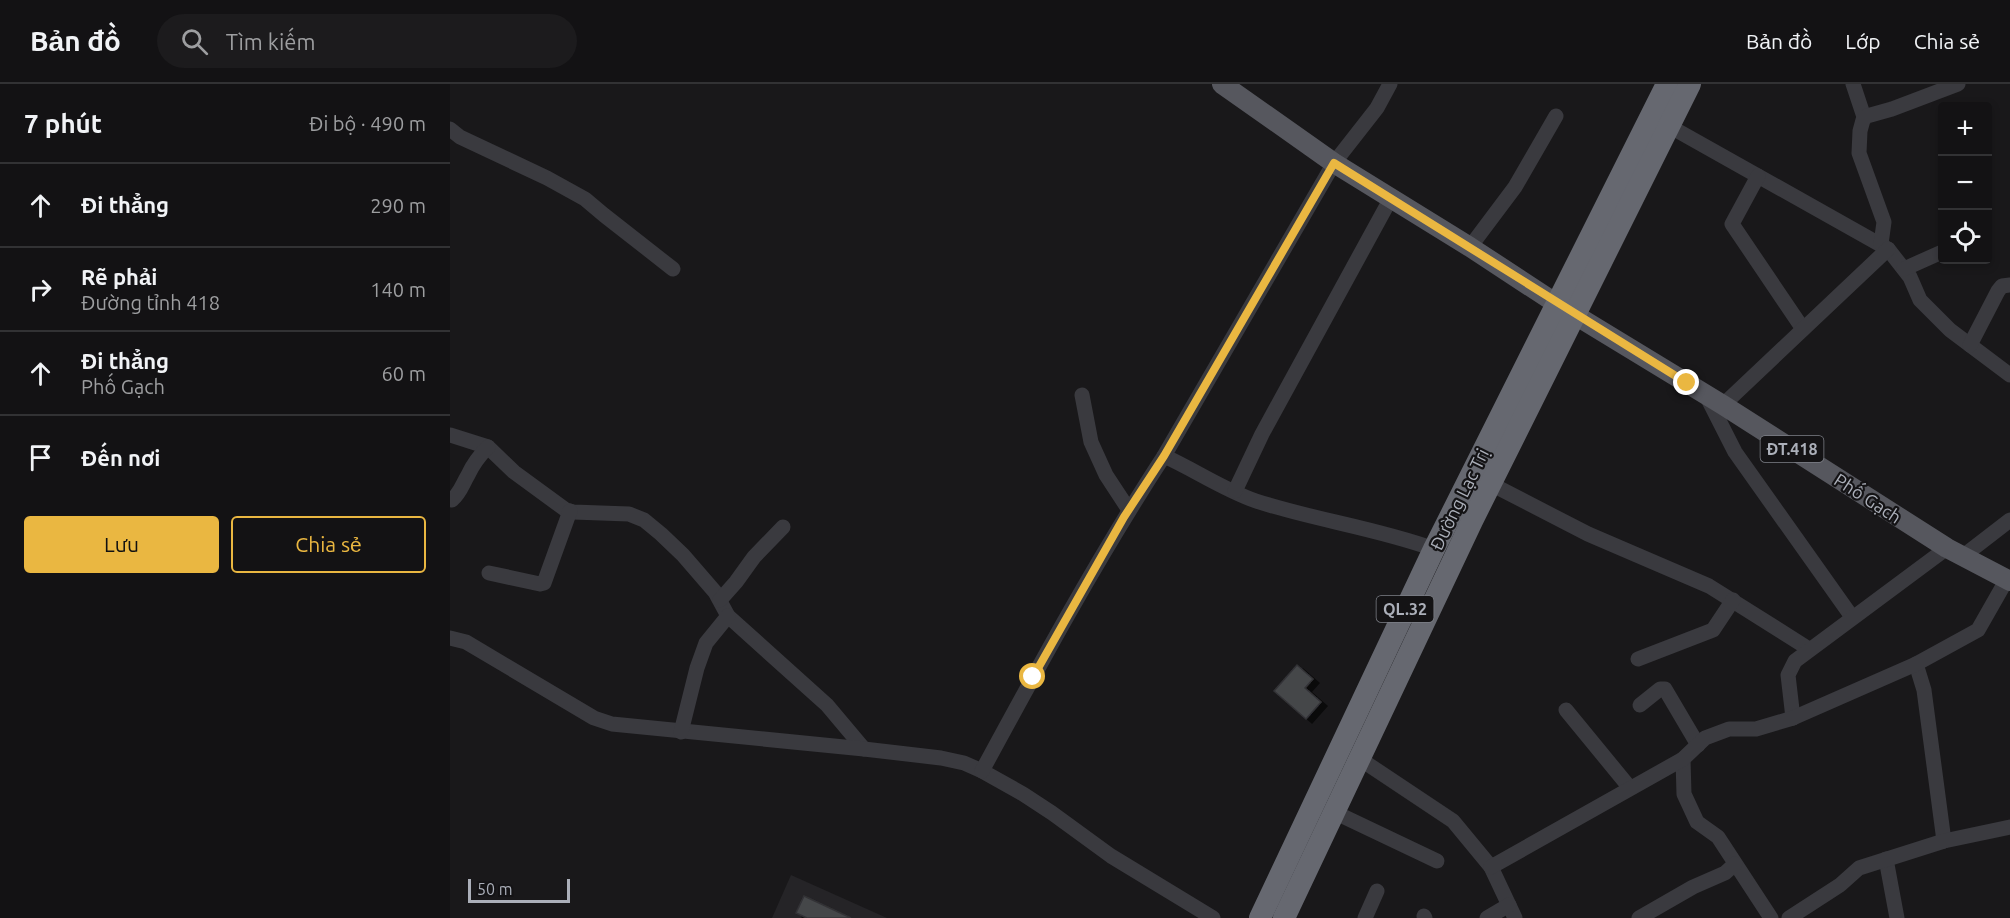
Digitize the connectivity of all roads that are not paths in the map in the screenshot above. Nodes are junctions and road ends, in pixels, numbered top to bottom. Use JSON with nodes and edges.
{"nodes":[{"id":1,"x":1222,"y":84,"type":"edge"},
{"id":2,"x":1390,"y":84,"type":"edge"},
{"id":3,"x":1667,"y":84,"type":"edge"},
{"id":4,"x":1690,"y":84,"type":"edge"},
{"id":5,"x":1853,"y":84,"type":"edge"},
{"id":6,"x":1957,"y":84,"type":"edge"},
{"id":7,"x":1556,"y":116,"type":"dead end"},
{"id":8,"x":1864,"y":117,"type":"junction"},
{"id":9,"x":1669,"y":126,"type":"junction"},
{"id":10,"x":450,"y":129,"type":"edge"},
{"id":11,"x":1334,"y":163,"type":"junction"},
{"id":12,"x":1758,"y":176,"type":"junction"},
{"id":13,"x":1391,"y":198,"type":"junction"},
{"id":14,"x":1470,"y":247,"type":"junction"},
{"id":15,"x":1884,"y":247,"type":"junction"},
{"id":16,"x":1938,"y":254,"type":"edge"},
{"id":17,"x":673,"y":269,"type":"dead end"},
{"id":18,"x":1904,"y":269,"type":"junction"},
{"id":19,"x":2010,"y":285,"type":"edge"},
{"id":20,"x":1566,"y":309,"type":"junction"},
{"id":21,"x":1803,"y":329,"type":"junction"},
{"id":22,"x":1970,"y":345,"type":"junction"},
{"id":23,"x":2010,"y":375,"type":"edge"},
{"id":24,"x":1082,"y":395,"type":"dead end"},
{"id":25,"x":1706,"y":395,"type":"junction"},
{"id":26,"x":1723,"y":405,"type":"junction"},
{"id":27,"x":450,"y":435,"type":"edge"},
{"id":28,"x":488,"y":447,"type":"junction"},
{"id":29,"x":1164,"y":456,"type":"junction"},
{"id":30,"x":1491,"y":484,"type":"junction"},
{"id":31,"x":1236,"y":491,"type":"junction"},
{"id":32,"x":450,"y":499,"type":"edge"},
{"id":33,"x":1129,"y":510,"type":"junction"},
{"id":34,"x":570,"y":511,"type":"junction"},
{"id":35,"x":2010,"y":520,"type":"edge"},
{"id":36,"x":783,"y":527,"type":"dead end"},
{"id":37,"x":1434,"y":549,"type":"junction"},
{"id":38,"x":1955,"y":552,"type":"junction"},
{"id":39,"x":489,"y":573,"type":"dead end"},
{"id":40,"x":2009,"y":580,"type":"edge"},
{"id":41,"x":720,"y":600,"type":"junction"},
{"id":42,"x":1733,"y":600,"type":"junction"},
{"id":43,"x":728,"y":616,"type":"junction"},
{"id":44,"x":1852,"y":617,"type":"junction"},
{"id":45,"x":450,"y":638,"type":"edge"},
{"id":46,"x":1809,"y":649,"type":"junction"},
{"id":47,"x":1638,"y":659,"type":"dead end"},
{"id":48,"x":1916,"y":664,"type":"junction"},
{"id":49,"x":1640,"y":705,"type":"dead end"},
{"id":50,"x":1566,"y":710,"type":"dead end"},
{"id":51,"x":1793,"y":718,"type":"junction"},
{"id":52,"x":681,"y":732,"type":"junction"},
{"id":53,"x":1698,"y":745,"type":"junction"},
{"id":54,"x":864,"y":749,"type":"junction"},
{"id":55,"x":1360,"y":759,"type":"junction"},
{"id":56,"x":1683,"y":759,"type":"junction"},
{"id":57,"x":982,"y":771,"type":"junction"},
{"id":58,"x":1630,"y":788,"type":"junction"},
{"id":59,"x":1334,"y":812,"type":"junction"},
{"id":60,"x":2010,"y":826,"type":"edge"},
{"id":61,"x":1944,"y":841,"type":"junction"},
{"id":62,"x":1886,"y":859,"type":"junction"},
{"id":63,"x":1437,"y":861,"type":"dead end"},
{"id":64,"x":1736,"y":864,"type":"junction"},
{"id":65,"x":1491,"y":867,"type":"junction"},
{"id":66,"x":1377,"y":891,"type":"dead end"},
{"id":67,"x":1512,"y":912,"type":"edge"},
{"id":68,"x":1214,"y":918,"type":"edge"},
{"id":69,"x":1260,"y":918,"type":"edge"},
{"id":70,"x":1284,"y":918,"type":"edge"},
{"id":71,"x":1365,"y":918,"type":"edge"},
{"id":72,"x":1487,"y":918,"type":"edge"},
{"id":73,"x":1639,"y":918,"type":"edge"},
{"id":74,"x":1771,"y":918,"type":"edge"},
{"id":75,"x":1789,"y":918,"type":"edge"},
{"id":76,"x":1897,"y":918,"type":"edge"}],
"edges":[{"from":1,"to":11,"type":"main road","number":"ĐT.418"},
{"from":2,"to":11,"type":"street"},
{"from":3,"to":20,"type":"highway","name":"Đường Lạc Trị","number":"QL.32"},
{"from":4,"to":9,"type":"highway","name":"Đường Lạc Trị","number":"QL.32"},
{"from":5,"to":8,"type":"street"},
{"from":6,"to":8,"type":"street"},
{"from":7,"to":14,"type":"street"},
{"from":8,"to":15,"type":"street"},
{"from":9,"to":12,"type":"street"},
{"from":9,"to":20,"type":"highway","name":"Đường Lạc Trị","number":"QL.32"},
{"from":10,"to":17,"type":"street"},
{"from":11,"to":13,"type":"main road","number":"ĐT.418"},
{"from":11,"to":29,"type":"street"},
{"from":12,"to":15,"type":"street"},
{"from":12,"to":21,"type":"street"},
{"from":13,"to":14,"type":"main road","number":"ĐT.418"},
{"from":13,"to":31,"type":"street"},
{"from":14,"to":20,"type":"main road","number":"ĐT.418"},
{"from":15,"to":18,"type":"street"},
{"from":15,"to":21,"type":"street"},
{"from":16,"to":18,"type":"street"},
{"from":18,"to":22,"type":"street"},
{"from":19,"to":22,"type":"street"},
{"from":20,"to":25,"type":"main road","name":"Phố Gạch","number":"ĐT.418"},
{"from":20,"to":30,"type":"highway","name":"Đường Lạc Trị","number":"QL.32"},
{"from":20,"to":37,"type":"highway","name":"Đường Lạc Trị","number":"QL.32"},
{"from":21,"to":26,"type":"street"},
{"from":22,"to":23,"type":"street"},
{"from":24,"to":33,"type":"street"},
{"from":25,"to":26,"type":"main road","name":"Phố Gạch","number":"ĐT.418"},
{"from":25,"to":44,"type":"street"},
{"from":26,"to":38,"type":"main road","name":"Phố Gạch","number":"ĐT.418"},
{"from":27,"to":28,"type":"street"},
{"from":28,"to":32,"type":"street"},
{"from":28,"to":34,"type":"street"},
{"from":29,"to":31,"type":"street"},
{"from":29,"to":33,"type":"street"},
{"from":30,"to":42,"type":"street"},
{"from":30,"to":55,"type":"highway","name":"Đường Lạc Trị","number":"QL.32"},
{"from":31,"to":37,"type":"street"},
{"from":33,"to":57,"type":"street"},
{"from":34,"to":39,"type":"street"},
{"from":34,"to":41,"type":"street"},
{"from":35,"to":38,"type":"street"},
{"from":36,"to":41,"type":"street"},
{"from":37,"to":69,"type":"highway","name":"Đường Lạc Trị","number":"QL.32"},
{"from":38,"to":40,"type":"main road","name":"Phố Gạch","number":"ĐT.418"},
{"from":38,"to":44,"type":"street"},
{"from":40,"to":48,"type":"street"},
{"from":41,"to":43,"type":"street"},
{"from":42,"to":46,"type":"street"},
{"from":42,"to":47,"type":"street"},
{"from":43,"to":52,"type":"street"},
{"from":43,"to":54,"type":"street"},
{"from":44,"to":46,"type":"street"},
{"from":45,"to":52,"type":"street"},
{"from":46,"to":51,"type":"street"},
{"from":48,"to":51,"type":"street"},
{"from":48,"to":61,"type":"street"},
{"from":49,"to":53,"type":"street"},
{"from":50,"to":58,"type":"street"},
{"from":51,"to":53,"type":"street"},
{"from":52,"to":54,"type":"street"},
{"from":53,"to":56,"type":"street"},
{"from":54,"to":57,"type":"street"},
{"from":55,"to":59,"type":"highway","name":"Đường Lạc Trị","number":"QL.32"},
{"from":55,"to":65,"type":"street"},
{"from":56,"to":58,"type":"street"},
{"from":56,"to":64,"type":"street"},
{"from":57,"to":68,"type":"street"},
{"from":58,"to":65,"type":"street"},
{"from":59,"to":63,"type":"street"},
{"from":59,"to":70,"type":"highway","name":"Đường Lạc Trị","number":"QL.32"},
{"from":60,"to":61,"type":"street"},
{"from":61,"to":62,"type":"street"},
{"from":62,"to":75,"type":"street"},
{"from":62,"to":76,"type":"street"},
{"from":64,"to":73,"type":"street"},
{"from":64,"to":74,"type":"street"},
{"from":65,"to":67,"type":"street"},
{"from":66,"to":71,"type":"street"},
{"from":67,"to":72,"type":"street"}]}
